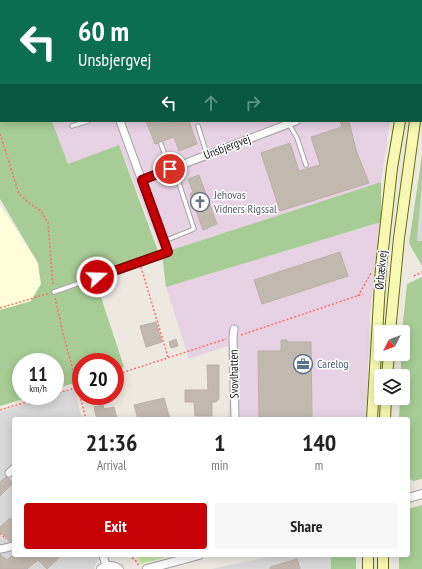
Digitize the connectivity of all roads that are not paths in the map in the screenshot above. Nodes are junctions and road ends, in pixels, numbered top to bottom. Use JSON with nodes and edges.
{"nodes":[{"id":1,"x":85,"y":122,"type":"edge"},
{"id":2,"x":120,"y":122,"type":"edge"},
{"id":3,"x":293,"y":122,"type":"edge"},
{"id":4,"x":400,"y":122,"type":"edge"},
{"id":5,"x":415,"y":122,"type":"edge"},
{"id":6,"x":72,"y":126,"type":"dead end"},
{"id":7,"x":198,"y":126,"type":"dead end"},
{"id":8,"x":161,"y":144,"type":"dead end"},
{"id":9,"x":207,"y":155,"type":"junction"},
{"id":10,"x":306,"y":165,"type":"dead end"},
{"id":11,"x":172,"y":168,"type":"junction"},
{"id":12,"x":142,"y":180,"type":"junction"},
{"id":13,"x":164,"y":241,"type":"junction"},
{"id":14,"x":168,"y":252,"type":"joint"},
{"id":15,"x":54,"y":292,"type":"road end"},
{"id":16,"x":391,"y":325,"type":"edge"},
{"id":17,"x":234,"y":329,"type":"dead end"},
{"id":18,"x":386,"y":405,"type":"edge"},
{"id":19,"x":235,"y":417,"type":"edge"},
{"id":20,"x":372,"y":417,"type":"edge"},
{"id":21,"x":385,"y":417,"type":"edge"},
{"id":22,"x":422,"y":494,"type":"edge"},
{"id":23,"x":410,"y":497,"type":"edge"},
{"id":24,"x":12,"y":546,"type":"edge"},
{"id":25,"x":1,"y":549,"type":"edge"},
{"id":26,"x":103,"y":557,"type":"edge"},
{"id":27,"x":191,"y":557,"type":"edge"},
{"id":28,"x":368,"y":557,"type":"edge"},
{"id":29,"x":383,"y":557,"type":"edge"},
{"id":30,"x":104,"y":568,"type":"edge"},
{"id":31,"x":119,"y":569,"type":"edge"},
{"id":32,"x":147,"y":569,"type":"edge"},
{"id":33,"x":368,"y":569,"type":"edge"},
{"id":34,"x":383,"y":569,"type":"edge"}],
"edges":[{"from":1,"to":6,"type":"lane"},
{"from":2,"to":12,"type":"street"},
{"from":3,"to":9,"type":"street","name":"Unsbjergvej"},
{"from":3,"to":10,"type":"lane"},
{"from":4,"to":20,"type":"main road","name":"Ørbækvej"},
{"from":5,"to":16,"type":"main road","name":"Ørbækvej"},
{"from":7,"to":9,"type":"lane"},
{"from":8,"to":11,"type":"lane"},
{"from":9,"to":11,"type":"street","name":"Unsbjergvej"},
{"from":11,"to":12,"type":"street","name":"Unsbjergvej"},
{"from":11,"to":13,"type":"lane"},
{"from":12,"to":13,"type":"street"},
{"from":13,"to":14,"type":"street"},
{"from":14,"to":15,"type":"lane"},
{"from":17,"to":19,"type":"street","name":"Svovlhatten"},
{"from":18,"to":21,"type":"main road"},
{"from":22,"to":23,"type":"street"},
{"from":24,"to":25,"type":"street"},
{"from":26,"to":30,"type":"street"},
{"from":27,"to":32,"type":"street"},
{"from":28,"to":33,"type":"main road"},
{"from":29,"to":34,"type":"main road"},
{"from":30,"to":31,"type":"street"}]}
